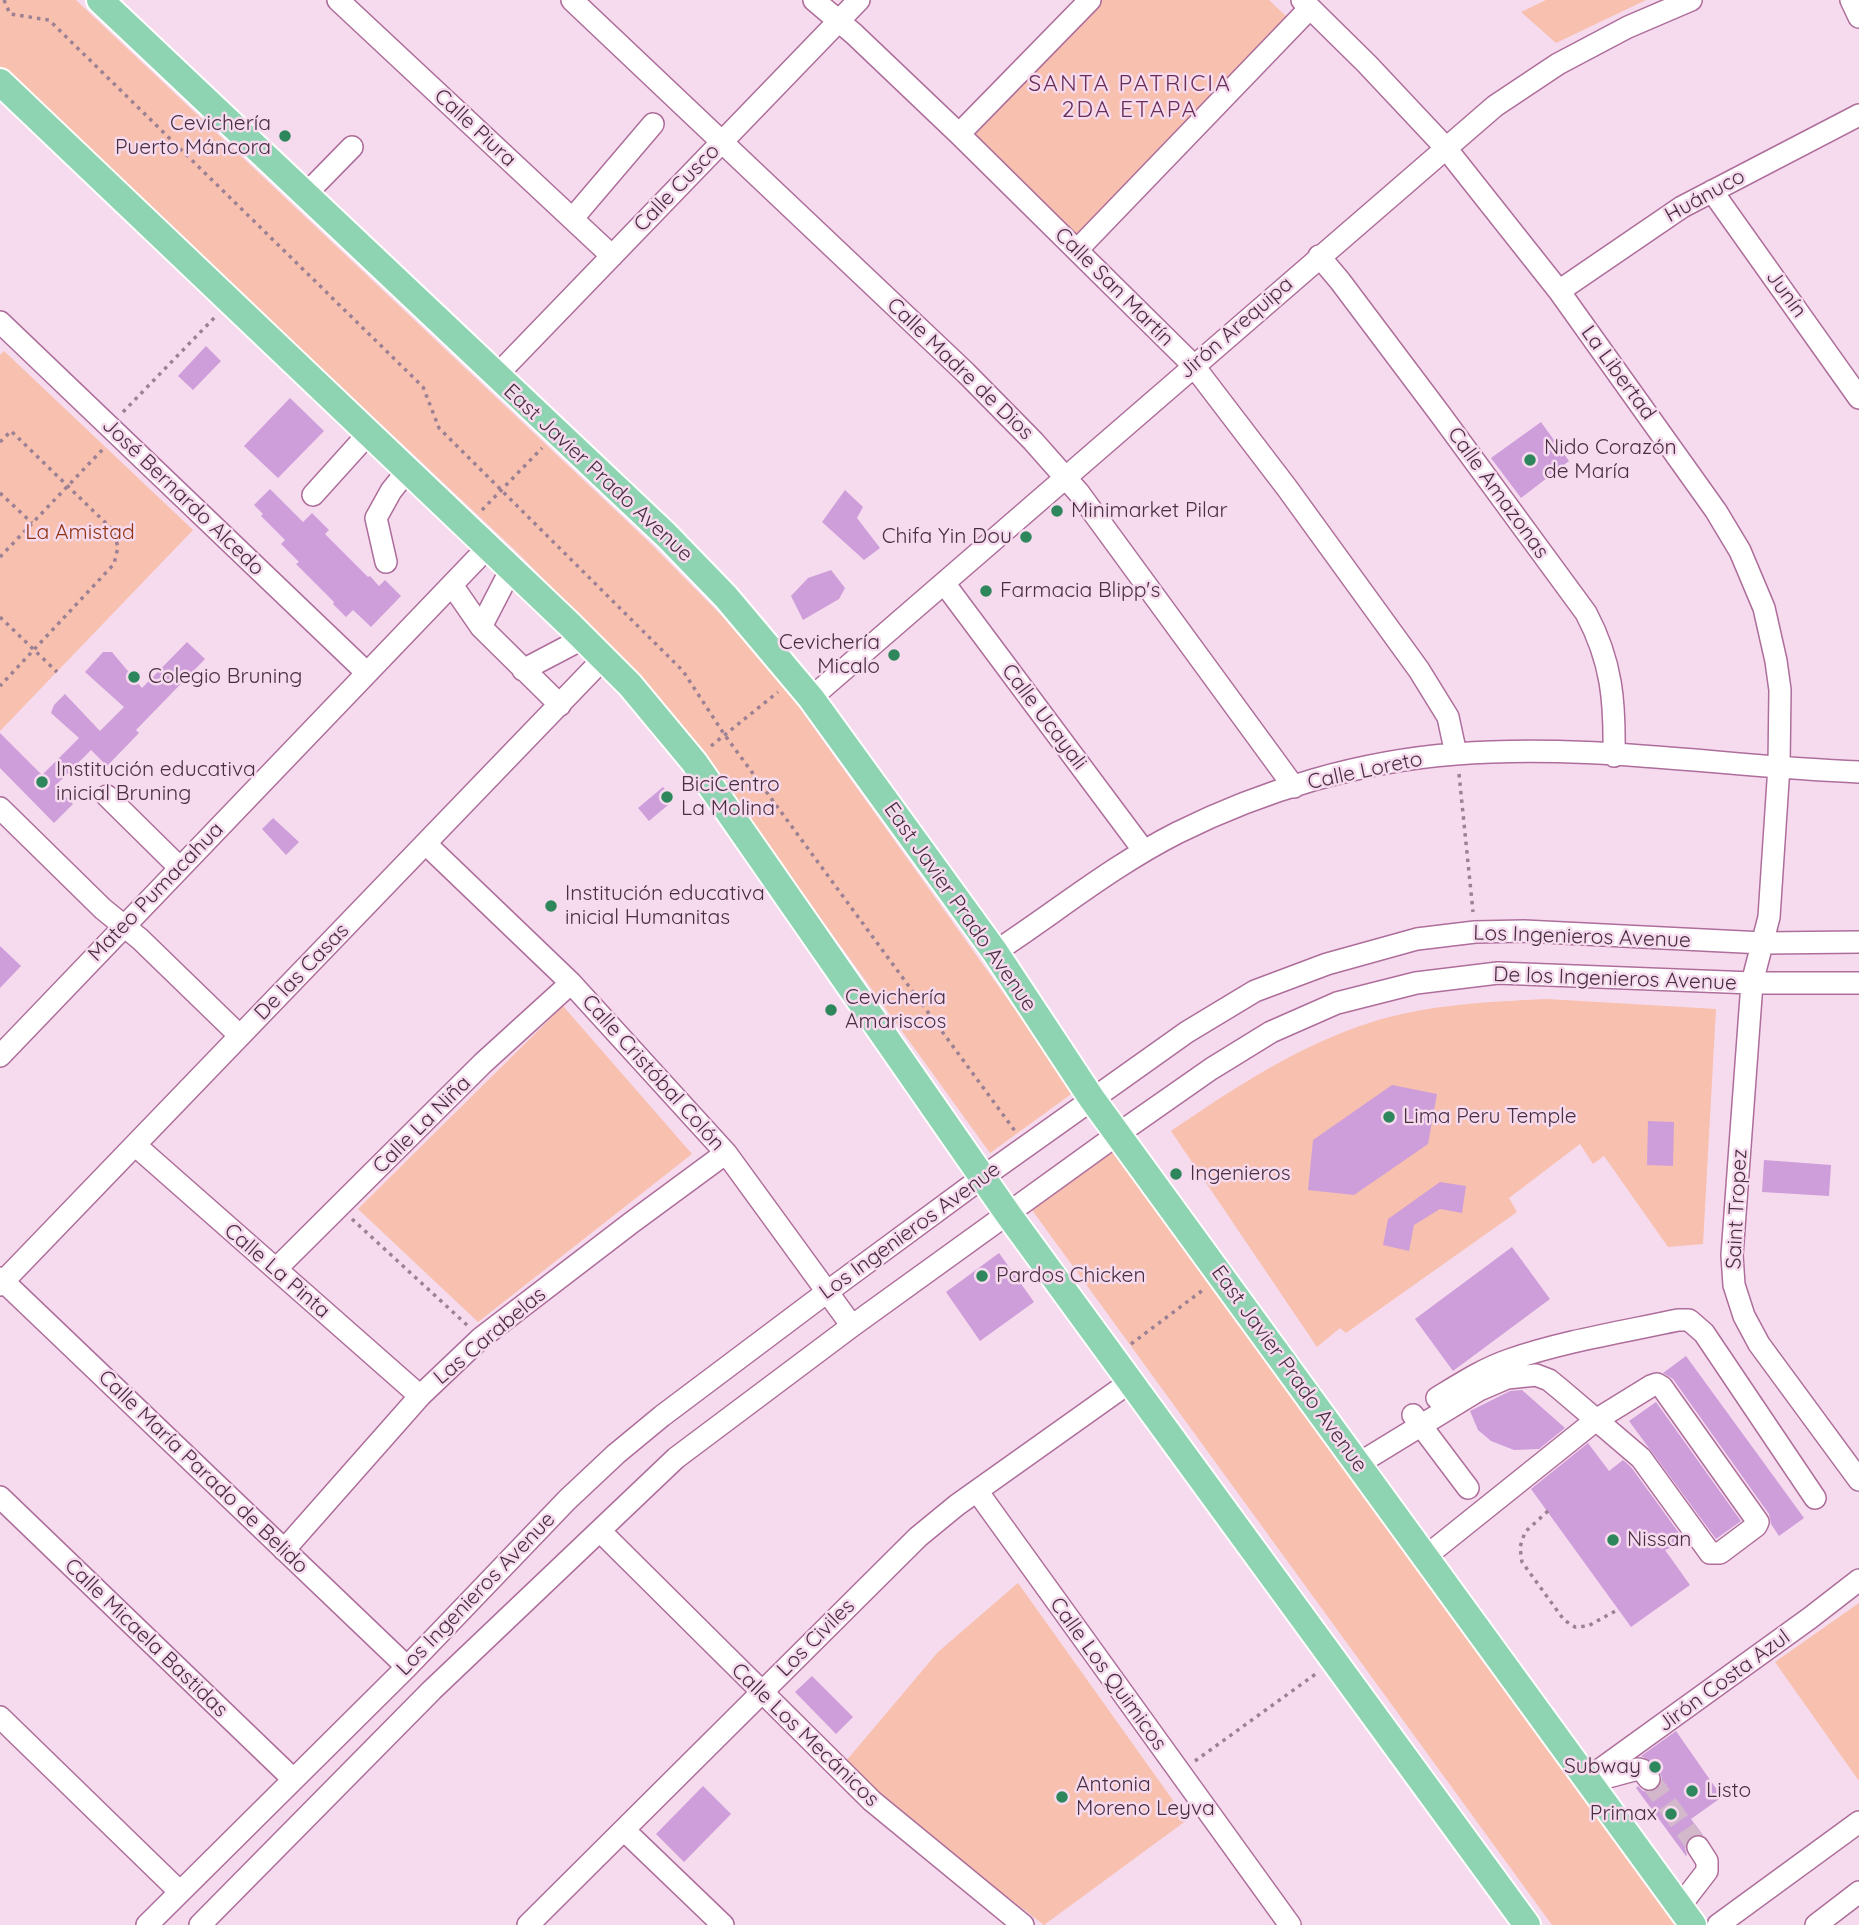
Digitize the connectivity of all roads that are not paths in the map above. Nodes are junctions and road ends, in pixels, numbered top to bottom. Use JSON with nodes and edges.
{"nodes":[{"id":1,"x":100,"y":0,"type":"edge"},
{"id":2,"x":338,"y":0,"type":"edge"},
{"id":3,"x":572,"y":0,"type":"edge"},
{"id":4,"x":814,"y":0,"type":"edge"},
{"id":5,"x":859,"y":0,"type":"edge"},
{"id":6,"x":1090,"y":0,"type":"edge"},
{"id":7,"x":1691,"y":0,"type":"edge"},
{"id":8,"x":1851,"y":0,"type":"edge"},
{"id":9,"x":1306,"y":4,"type":"edge"},
{"id":10,"x":1859,"y":17,"type":"edge"},
{"id":11,"x":838,"y":22,"type":"junction"},
{"id":12,"x":0,"y":82,"type":"edge"},
{"id":13,"x":1859,"y":115,"type":"edge"},
{"id":14,"x":653,"y":124,"type":"dead end"},
{"id":15,"x":959,"y":134,"type":"junction"},
{"id":16,"x":721,"y":142,"type":"junction"},
{"id":17,"x":352,"y":147,"type":"dead end"},
{"id":18,"x":1445,"y":148,"type":"junction"},
{"id":19,"x":1712,"y":191,"type":"junction"},
{"id":20,"x":304,"y":196,"type":"junction"},
{"id":21,"x":573,"y":218,"type":"junction"},
{"id":22,"x":1078,"y":249,"type":"junction"},
{"id":23,"x":612,"y":256,"type":"junction"},
{"id":24,"x":1319,"y":256,"type":"junction"},
{"id":25,"x":1559,"y":291,"type":"junction"},
{"id":26,"x":4,"y":333,"type":"edge"},
{"id":27,"x":1193,"y":365,"type":"junction"},
{"id":28,"x":496,"y":376,"type":"junction"},
{"id":29,"x":1859,"y":398,"type":"edge"},
{"id":30,"x":368,"y":434,"type":"junction"},
{"id":31,"x":407,"y":471,"type":"junction"},
{"id":32,"x":1065,"y":477,"type":"junction"},
{"id":33,"x":313,"y":495,"type":"dead end"},
{"id":34,"x":488,"y":547,"type":"junction"},
{"id":35,"x":386,"y":562,"type":"dead end"},
{"id":36,"x":511,"y":569,"type":"junction"},
{"id":37,"x":944,"y":583,"type":"junction"},
{"id":38,"x":452,"y":585,"type":"junction"},
{"id":39,"x":481,"y":627,"type":"junction"},
{"id":40,"x":584,"y":638,"type":"junction"},
{"id":41,"x":604,"y":658,"type":"junction"},
{"id":42,"x":523,"y":670,"type":"junction"},
{"id":43,"x":367,"y":673,"type":"junction"},
{"id":44,"x":803,"y":688,"type":"junction"},
{"id":45,"x":560,"y":705,"type":"junction"},
{"id":46,"x":1456,"y":754,"type":"junction"},
{"id":47,"x":1614,"y":756,"type":"junction"},
{"id":48,"x":1779,"y":766,"type":"junction"},
{"id":49,"x":1859,"y":772,"type":"edge"},
{"id":50,"x":1294,"y":787,"type":"junction"},
{"id":51,"x":107,"y":796,"type":"dead end"},
{"id":52,"x":0,"y":808,"type":"edge"},
{"id":53,"x":426,"y":844,"type":"junction"},
{"id":54,"x":1144,"y":851,"type":"junction"},
{"id":55,"x":180,"y":867,"type":"junction"},
{"id":56,"x":124,"y":926,"type":"junction"},
{"id":57,"x":1859,"y":942,"type":"edge"},
{"id":58,"x":1763,"y":943,"type":"junction"},
{"id":59,"x":995,"y":952,"type":"junction"},
{"id":60,"x":1859,"y":982,"type":"edge"},
{"id":61,"x":571,"y":983,"type":"junction"},
{"id":62,"x":1752,"y":983,"type":"junction"},
{"id":63,"x":240,"y":1036,"type":"junction"},
{"id":64,"x":2,"y":1050,"type":"edge"},
{"id":65,"x":1092,"y":1099,"type":"junction"},
{"id":66,"x":1118,"y":1134,"type":"junction"},
{"id":67,"x":135,"y":1145,"type":"junction"},
{"id":68,"x":726,"y":1153,"type":"junction"},
{"id":69,"x":983,"y":1177,"type":"junction"},
{"id":70,"x":1008,"y":1214,"type":"junction"},
{"id":71,"x":276,"y":1269,"type":"junction"},
{"id":72,"x":1,"y":1281,"type":"edge"},
{"id":73,"x":827,"y":1292,"type":"junction"},
{"id":74,"x":852,"y":1326,"type":"junction"},
{"id":75,"x":1130,"y":1382,"type":"junction"},
{"id":76,"x":420,"y":1396,"type":"junction"},
{"id":77,"x":1416,"y":1419,"type":"junction"},
{"id":78,"x":1596,"y":1420,"type":"junction"},
{"id":79,"x":1354,"y":1459,"type":"junction"},
{"id":80,"x":1859,"y":1480,"type":"edge"},
{"id":81,"x":1468,"y":1488,"type":"dead end"},
{"id":82,"x":976,"y":1492,"type":"junction"},
{"id":83,"x":0,"y":1497,"type":"edge"},
{"id":84,"x":1815,"y":1498,"type":"dead end"},
{"id":85,"x":600,"y":1531,"type":"junction"},
{"id":86,"x":284,"y":1550,"type":"junction"},
{"id":87,"x":1425,"y":1557,"type":"junction"},
{"id":88,"x":1859,"y":1580,"type":"edge"},
{"id":89,"x":407,"y":1667,"type":"junction"},
{"id":90,"x":761,"y":1693,"type":"junction"},
{"id":91,"x":0,"y":1717,"type":"edge"},
{"id":92,"x":293,"y":1779,"type":"junction"},
{"id":93,"x":1649,"y":1779,"type":"tunnel mouth"},
{"id":94,"x":1588,"y":1781,"type":"junction"},
{"id":95,"x":1859,"y":1822,"type":"edge"},
{"id":96,"x":624,"y":1830,"type":"junction"},
{"id":97,"x":1698,"y":1847,"type":"tunnel mouth"},
{"id":98,"x":180,"y":1892,"type":"junction"},
{"id":99,"x":1859,"y":1892,"type":"edge"},
{"id":100,"x":1686,"y":1916,"type":"edge"},
{"id":101,"x":147,"y":1925,"type":"edge"},
{"id":102,"x":200,"y":1925,"type":"edge"},
{"id":103,"x":528,"y":1925,"type":"edge"},
{"id":104,"x":723,"y":1925,"type":"edge"},
{"id":105,"x":1023,"y":1925,"type":"edge"},
{"id":106,"x":1290,"y":1925,"type":"edge"},
{"id":107,"x":1527,"y":1925,"type":"edge"},
{"id":108,"x":1718,"y":1925,"type":"edge"},
{"id":109,"x":1816,"y":1925,"type":"edge"}],
"edges":[{"from":1,"to":20,"type":"main road","name":"East Javier Prado Avenue"},
{"from":2,"to":21,"type":"street","name":"Calle Piura"},
{"from":3,"to":16,"type":"street","name":"Calle Madre de Dios"},
{"from":4,"to":11,"type":"street","name":"Calle San Martín"},
{"from":5,"to":11,"type":"street","name":"Calle Cusco"},
{"from":6,"to":15,"type":"street"},
{"from":7,"to":18,"type":"street","name":"Jirón Arequipa"},
{"from":8,"to":10,"type":"street"},
{"from":9,"to":18,"type":"street","name":"La Libertad"},
{"from":9,"to":22,"type":"street"},
{"from":11,"to":15,"type":"street","name":"Calle San Martín"},
{"from":11,"to":16,"type":"street","name":"Calle Cusco"},
{"from":12,"to":30,"type":"main road"},
{"from":13,"to":19,"type":"street","name":"Huánuco"},
{"from":14,"to":21,"type":"street"},
{"from":15,"to":22,"type":"street","name":"Calle San Martín"},
{"from":16,"to":23,"type":"street","name":"Calle Cusco"},
{"from":16,"to":32,"type":"street","name":"Calle Madre de Dios"},
{"from":17,"to":20,"type":"street"},
{"from":18,"to":24,"type":"street","name":"Jirón Arequipa"},
{"from":18,"to":25,"type":"street","name":"La Libertad"},
{"from":19,"to":25,"type":"street","name":"Huánuco"},
{"from":19,"to":29,"type":"street","name":"Junín"},
{"from":20,"to":28,"type":"main road","name":"East Javier Prado Avenue"},
{"from":21,"to":23,"type":"street","name":"Calle Piura"},
{"from":22,"to":27,"type":"street","name":"Calle San Martín"},
{"from":23,"to":28,"type":"street","name":"Calle Cusco"},
{"from":24,"to":27,"type":"street","name":"Jirón Arequipa"},
{"from":24,"to":47,"type":"street","name":"Calle Amazonas"},
{"from":25,"to":48,"type":"street","name":"La Libertad"},
{"from":26,"to":43,"type":"street","name":"José Bernardo Alcedo"},
{"from":27,"to":32,"type":"street","name":"Jirón Arequipa"},
{"from":27,"to":46,"type":"street","name":"Calle San Martín"},
{"from":28,"to":44,"type":"main road","name":"East Javier Prado Avenue"},
{"from":30,"to":31,"type":"main road"},
{"from":30,"to":33,"type":"street"},
{"from":31,"to":34,"type":"main road"},
{"from":31,"to":35,"type":"street"},
{"from":32,"to":37,"type":"street","name":"Jirón Arequipa"},
{"from":32,"to":50,"type":"street","name":"Calle Madre de Dios"},
{"from":34,"to":36,"type":"main road"},
{"from":34,"to":38,"type":"street","name":"Mateo Pumacahua"},
{"from":36,"to":39,"type":"street"},
{"from":36,"to":40,"type":"main road"},
{"from":37,"to":44,"type":"street","name":"Jirón Arequipa"},
{"from":37,"to":54,"type":"street","name":"Calle Ucayali"},
{"from":38,"to":39,"type":"street"},
{"from":38,"to":43,"type":"street","name":"Mateo Pumacahua"},
{"from":39,"to":42,"type":"street"},
{"from":40,"to":41,"type":"main road"},
{"from":40,"to":42,"type":"street"},
{"from":41,"to":45,"type":"street","name":"De las Casas"},
{"from":41,"to":69,"type":"main road"},
{"from":42,"to":45,"type":"street"},
{"from":43,"to":55,"type":"street","name":"Mateo Pumacahua"},
{"from":44,"to":59,"type":"main road","name":"East Javier Prado Avenue"},
{"from":45,"to":53,"type":"street","name":"De las Casas"},
{"from":46,"to":47,"type":"street","name":"Calle Loreto"},
{"from":46,"to":50,"type":"street","name":"Calle Loreto"},
{"from":47,"to":48,"type":"street","name":"Calle Loreto"},
{"from":48,"to":49,"type":"street","name":"Calle Loreto"},
{"from":48,"to":58,"type":"street","name":"La Libertad"},
{"from":50,"to":54,"type":"street","name":"Calle Loreto"},
{"from":51,"to":55,"type":"street"},
{"from":52,"to":56,"type":"street"},
{"from":53,"to":61,"type":"street","name":"Calle Cristóbal Colón"},
{"from":53,"to":63,"type":"street","name":"De las Casas"},
{"from":54,"to":59,"type":"street","name":"Calle Loreto"},
{"from":55,"to":56,"type":"street","name":"Mateo Pumacahua"},
{"from":56,"to":63,"type":"street"},
{"from":56,"to":64,"type":"street","name":"Mateo Pumacahua"},
{"from":57,"to":58,"type":"street","name":"Los Ingenieros Avenue"},
{"from":58,"to":62,"type":"street","name":"Saint Tropez"},
{"from":58,"to":65,"type":"street","name":"Los Ingenieros Avenue"},
{"from":59,"to":65,"type":"main road","name":"East Javier Prado Avenue"},
{"from":60,"to":62,"type":"street","name":"De los Ingenieros Avenue"},
{"from":61,"to":68,"type":"street","name":"Calle Cristóbal Colón"},
{"from":61,"to":71,"type":"street","name":"Calle La Niña"},
{"from":62,"to":66,"type":"street","name":"De los Ingenieros Avenue"},
{"from":62,"to":80,"type":"street","name":"Saint Tropez"},
{"from":63,"to":67,"type":"street","name":"De las Casas"},
{"from":65,"to":66,"type":"main road","name":"East Javier Prado Avenue"},
{"from":65,"to":69,"type":"street","name":"Los Ingenieros Avenue"},
{"from":66,"to":70,"type":"street","name":"Los Ingenieros Avenue"},
{"from":66,"to":79,"type":"main road","name":"East Javier Prado Avenue"},
{"from":67,"to":71,"type":"street","name":"Calle La Pinta"},
{"from":67,"to":72,"type":"street","name":"De las Casas"},
{"from":68,"to":73,"type":"street","name":"Calle Cristóbal Colón"},
{"from":68,"to":76,"type":"street","name":"Las Carabelas"},
{"from":69,"to":70,"type":"main road"},
{"from":69,"to":73,"type":"street","name":"Los Ingenieros Avenue"},
{"from":70,"to":74,"type":"street","name":"Los Ingenieros Avenue"},
{"from":70,"to":75,"type":"main road"},
{"from":71,"to":76,"type":"street","name":"Calle La Pinta"},
{"from":72,"to":86,"type":"street","name":"Calle María Parado de Belido"},
{"from":73,"to":74,"type":"street","name":"Calle Cristóbal Colón"},
{"from":73,"to":89,"type":"street","name":"Los Ingenieros Avenue"},
{"from":74,"to":85,"type":"street","name":"Los Ingenieros Avenue"},
{"from":75,"to":82,"type":"street","name":"Los Civiles"},
{"from":75,"to":107,"type":"main road"},
{"from":76,"to":86,"type":"street","name":"Las Carabelas"},
{"from":77,"to":78,"type":"street"},
{"from":77,"to":79,"type":"street"},
{"from":77,"to":81,"type":"street"},
{"from":77,"to":84,"type":"street"},
{"from":78,"to":78,"type":"street"},
{"from":78,"to":87,"type":"street"},
{"from":79,"to":87,"type":"main road","name":"East Javier Prado Avenue"},
{"from":82,"to":90,"type":"street","name":"Los Civiles"},
{"from":82,"to":106,"type":"street","name":"Calle Los Quimicos"},
{"from":83,"to":92,"type":"street","name":"Calle Micaela Bastidas"},
{"from":85,"to":90,"type":"street","name":"Calle Los Mecánicos"},
{"from":85,"to":102,"type":"street","name":"Los Ingenieros Avenue"},
{"from":86,"to":89,"type":"street","name":"Calle María Parado de Belido"},
{"from":87,"to":94,"type":"main road","name":"East Javier Prado Avenue"},
{"from":88,"to":94,"type":"street","name":"Jirón Costa Azul"},
{"from":89,"to":92,"type":"street","name":"Los Ingenieros Avenue"},
{"from":90,"to":96,"type":"street","name":"Los Civiles"},
{"from":90,"to":105,"type":"street","name":"Calle Los Mecánicos"},
{"from":91,"to":98,"type":"street"},
{"from":92,"to":98,"type":"street","name":"Los Ingenieros Avenue"},
{"from":93,"to":94,"type":"street"},
{"from":94,"to":100,"type":"main road","name":"East Javier Prado Avenue"},
{"from":95,"to":108,"type":"street"},
{"from":96,"to":103,"type":"street","name":"Los Civiles"},
{"from":96,"to":104,"type":"street"},
{"from":97,"to":100,"type":"street"},
{"from":98,"to":101,"type":"street","name":"Los Ingenieros Avenue"},
{"from":99,"to":109,"type":"street"}]}
